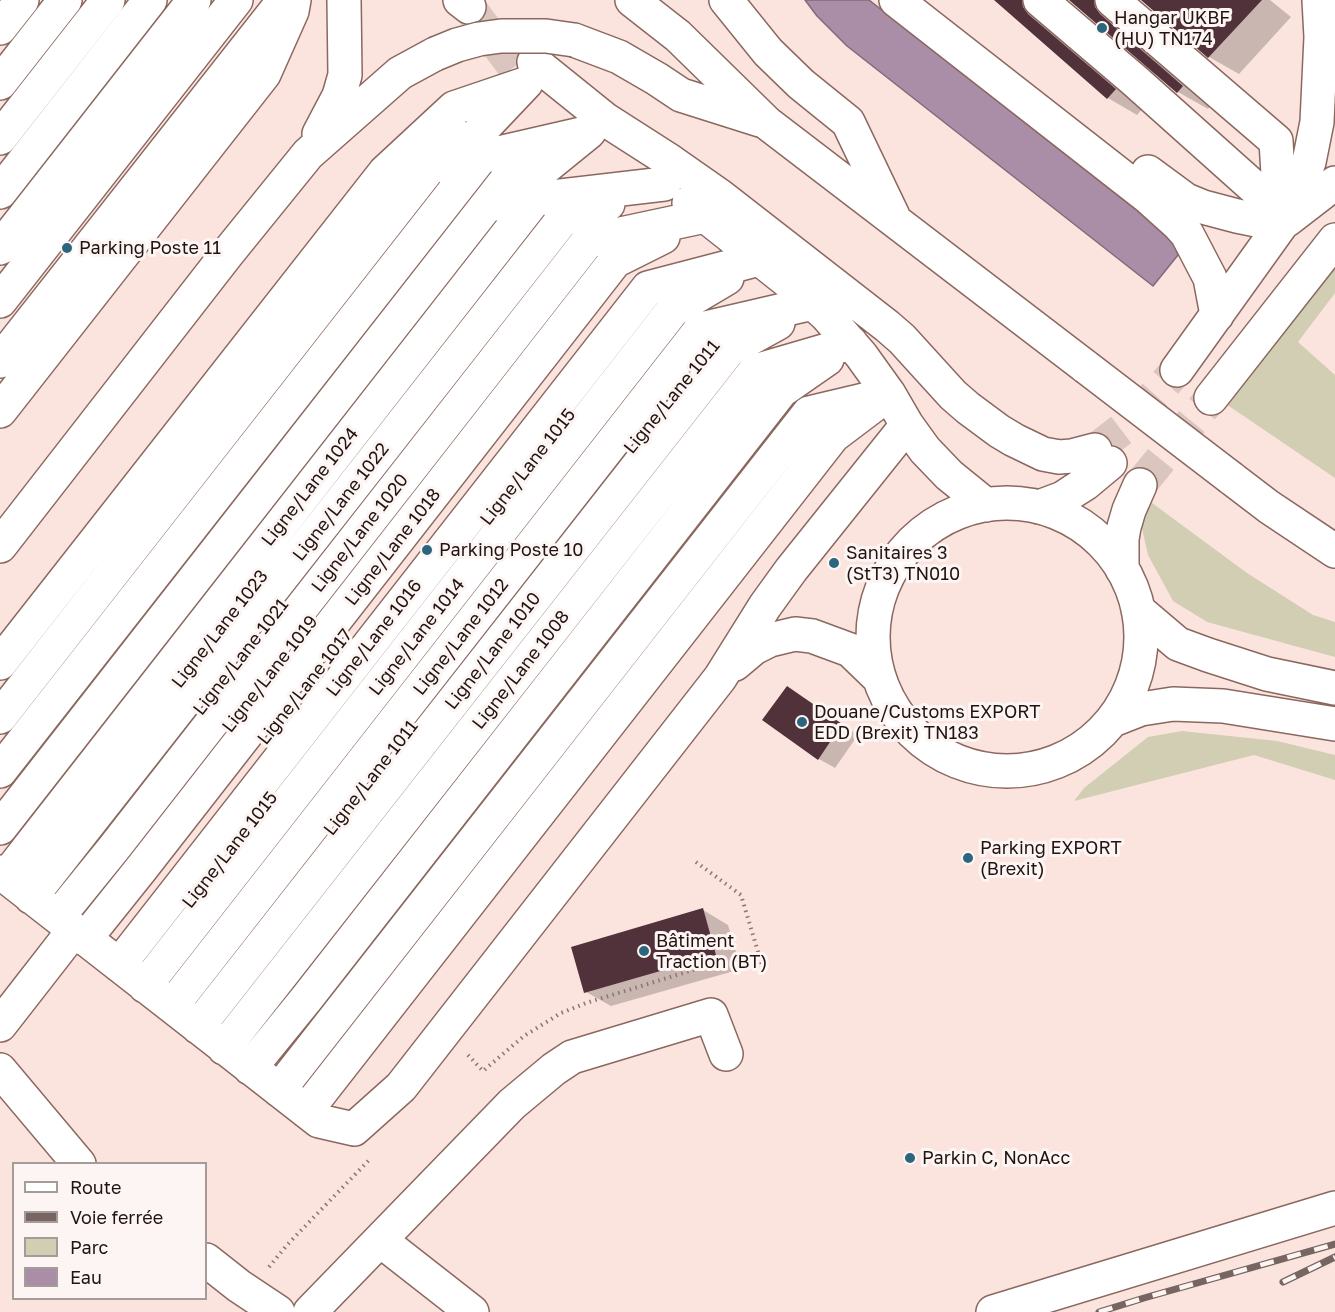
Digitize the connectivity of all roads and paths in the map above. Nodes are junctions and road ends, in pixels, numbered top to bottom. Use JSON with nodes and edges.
{"nodes":[{"id":1,"x":22,"y":0,"type":"edge"},
{"id":2,"x":43,"y":0,"type":"edge"},
{"id":3,"x":65,"y":0,"type":"edge"},
{"id":4,"x":87,"y":0,"type":"edge"},
{"id":5,"x":108,"y":0,"type":"edge"},
{"id":6,"x":129,"y":0,"type":"edge"},
{"id":7,"x":150,"y":0,"type":"edge"},
{"id":8,"x":172,"y":0,"type":"edge"},
{"id":9,"x":194,"y":0,"type":"edge"},
{"id":10,"x":216,"y":0,"type":"edge"},
{"id":11,"x":236,"y":0,"type":"edge"},
{"id":12,"x":259,"y":0,"type":"edge"},
{"id":13,"x":344,"y":0,"type":"edge"},
{"id":14,"x":632,"y":0,"type":"edge"},
{"id":15,"x":726,"y":0,"type":"edge"},
{"id":16,"x":896,"y":0,"type":"edge"},
{"id":17,"x":929,"y":0,"type":"edge"},
{"id":18,"x":1040,"y":0,"type":"edge"},
{"id":19,"x":1112,"y":0,"type":"edge"},
{"id":20,"x":1318,"y":0,"type":"edge"},
{"id":21,"x":290,"y":4,"type":"edge"},
{"id":22,"x":0,"y":28,"type":"edge"},
{"id":23,"x":0,"y":55,"type":"edge"},
{"id":24,"x":525,"y":71,"type":"junction"},
{"id":25,"x":0,"y":83,"type":"edge"},
{"id":26,"x":0,"y":110,"type":"edge"},
{"id":27,"x":767,"y":123,"type":"junction"},
{"id":28,"x":589,"y":132,"type":"junction"},
{"id":29,"x":0,"y":138,"type":"edge"},
{"id":30,"x":308,"y":154,"type":"junction"},
{"id":31,"x":0,"y":165,"type":"edge"},
{"id":32,"x":1335,"y":183,"type":"edge"},
{"id":33,"x":664,"y":184,"type":"junction"},
{"id":34,"x":0,"y":192,"type":"edge"},
{"id":35,"x":705,"y":216,"type":"junction"},
{"id":36,"x":0,"y":220,"type":"edge"},
{"id":37,"x":896,"y":221,"type":"junction"},
{"id":38,"x":1281,"y":225,"type":"junction"},
{"id":39,"x":1335,"y":240,"type":"edge"},
{"id":40,"x":0,"y":248,"type":"edge"},
{"id":41,"x":759,"y":259,"type":"junction"},
{"id":42,"x":0,"y":275,"type":"edge"},
{"id":43,"x":0,"y":301,"type":"edge"},
{"id":44,"x":813,"y":303,"type":"junction"},
{"id":45,"x":1217,"y":315,"type":"junction"},
{"id":46,"x":0,"y":331,"type":"edge"},
{"id":47,"x":851,"y":343,"type":"junction"},
{"id":48,"x":0,"y":361,"type":"edge"},
{"id":49,"x":1177,"y":370,"type":"tunnel mouth"},
{"id":50,"x":0,"y":386,"type":"edge"},
{"id":51,"x":889,"y":394,"type":"junction"},
{"id":52,"x":1211,"y":398,"type":"tunnel mouth"},
{"id":53,"x":0,"y":411,"type":"edge"},
{"id":54,"x":907,"y":425,"type":"junction"},
{"id":55,"x":1140,"y":485,"type":"tunnel mouth"},
{"id":56,"x":986,"y":505,"type":"junction"},
{"id":57,"x":1039,"y":507,"type":"junction"},
{"id":58,"x":0,"y":546,"type":"edge"},
{"id":59,"x":1332,"y":550,"type":"edge"},
{"id":60,"x":1122,"y":569,"type":"junction"},
{"id":61,"x":1138,"y":610,"type":"junction"},
{"id":62,"x":0,"y":663,"type":"edge"},
{"id":63,"x":720,"y":678,"type":"junction"},
{"id":64,"x":879,"y":678,"type":"junction"},
{"id":65,"x":1335,"y":688,"type":"edge"},
{"id":66,"x":0,"y":690,"type":"edge"},
{"id":67,"x":0,"y":717,"type":"edge"},
{"id":68,"x":1113,"y":720,"type":"junction"},
{"id":69,"x":1335,"y":724,"type":"edge"},
{"id":70,"x":0,"y":743,"type":"edge"},
{"id":71,"x":0,"y":771,"type":"edge"},
{"id":72,"x":0,"y":801,"type":"edge"},
{"id":73,"x":0,"y":828,"type":"edge"},
{"id":74,"x":696,"y":862,"type":"dead end"},
{"id":75,"x":718,"y":962,"type":"dead end"},
{"id":76,"x":762,"y":964,"type":"dead end"},
{"id":77,"x":147,"y":987,"type":"edge"},
{"id":78,"x":0,"y":1025,"type":"edge"},
{"id":79,"x":726,"y":1054,"type":"dead end"},
{"id":80,"x":460,"y":1060,"type":"dead end"},
{"id":81,"x":0,"y":1070,"type":"edge"},
{"id":82,"x":373,"y":1156,"type":"dead end"},
{"id":83,"x":77,"y":1162,"type":"edge"},
{"id":84,"x":1335,"y":1208,"type":"edge"},
{"id":85,"x":380,"y":1240,"type":"junction"},
{"id":86,"x":207,"y":1261,"type":"edge"},
{"id":87,"x":248,"y":1292,"type":"junction"},
{"id":88,"x":278,"y":1312,"type":"edge"},
{"id":89,"x":310,"y":1312,"type":"edge"},
{"id":90,"x":472,"y":1312,"type":"edge"},
{"id":91,"x":993,"y":1312,"type":"edge"}],
"edges":[{"from":1,"to":22,"type":"lane"},
{"from":2,"to":23,"type":"lane"},
{"from":3,"to":25,"type":"lane"},
{"from":4,"to":26,"type":"lane"},
{"from":5,"to":29,"type":"lane"},
{"from":6,"to":31,"type":"lane"},
{"from":7,"to":34,"type":"lane"},
{"from":8,"to":36,"type":"lane"},
{"from":9,"to":40,"type":"lane"},
{"from":10,"to":42,"type":"lane"},
{"from":11,"to":43,"type":"lane"},
{"from":12,"to":46,"type":"lane"},
{"from":13,"to":30,"type":"lane"},
{"from":14,"to":27,"type":"lane"},
{"from":15,"to":37,"type":"lane"},
{"from":16,"to":45,"type":"lane"},
{"from":17,"to":38,"type":"lane"},
{"from":18,"to":38,"type":"lane"},
{"from":19,"to":38,"type":"lane"},
{"from":20,"to":38,"type":"lane"},
{"from":21,"to":48,"type":"lane"},
{"from":21,"to":50,"type":"lane"},
{"from":21,"to":53,"type":"lane"},
{"from":24,"to":28,"type":"lane"},
{"from":24,"to":57,"type":"lane"},
{"from":24,"to":62,"type":"lane"},
{"from":24,"to":66,"type":"lane"},
{"from":24,"to":67,"type":"lane"},
{"from":24,"to":70,"type":"lane"},
{"from":27,"to":30,"type":"lane","bridge":true},
{"from":27,"to":37,"type":"lane"},
{"from":28,"to":33,"type":"lane"},
{"from":28,"to":71,"type":"lane"},
{"from":28,"to":72,"type":"lane"},
{"from":28,"to":73,"type":"lane"},
{"from":28,"to":77,"type":"lane"},
{"from":30,"to":58,"type":"lane"},
{"from":32,"to":38,"type":"lane"},
{"from":33,"to":35,"type":"lane"},
{"from":33,"to":77,"type":"lane","name":"Ligne/Lane 1021"},
{"from":33,"to":77,"type":"lane","name":"Ligne/Lane 1024"},
{"from":35,"to":41,"type":"lane"},
{"from":35,"to":77,"type":"lane","name":"Ligne/Lane 1017"},
{"from":35,"to":77,"type":"lane","name":"Ligne/Lane 1020"},
{"from":37,"to":59,"type":"lane","bridge":true},
{"from":38,"to":45,"type":"lane"},
{"from":39,"to":52,"type":"lane"},
{"from":41,"to":44,"type":"lane"},
{"from":41,"to":77,"type":"lane"},
{"from":41,"to":77,"type":"lane","name":"Ligne/Lane 1016"},
{"from":44,"to":47,"type":"lane"},
{"from":44,"to":77,"type":"lane"},
{"from":44,"to":77,"type":"lane","name":"Ligne/Lane 1012"},
{"from":45,"to":49,"type":"lane"},
{"from":47,"to":51,"type":"lane"},
{"from":47,"to":77,"type":"lane"},
{"from":47,"to":77,"type":"lane","name":"Ligne/Lane 1008"},
{"from":51,"to":54,"type":"lane"},
{"from":51,"to":77,"type":"lane"},
{"from":51,"to":77,"type":"lane"},
{"from":54,"to":56,"type":"lane"},
{"from":54,"to":63,"type":"lane"},
{"from":55,"to":60,"type":"lane"},
{"from":56,"to":57,"type":"lane"},
{"from":56,"to":64,"type":"lane"},
{"from":57,"to":60,"type":"lane"},
{"from":60,"to":61,"type":"lane"},
{"from":61,"to":65,"type":"lane"},
{"from":61,"to":68,"type":"lane"},
{"from":63,"to":64,"type":"lane"},
{"from":63,"to":77,"type":"lane"},
{"from":64,"to":68,"type":"lane"},
{"from":68,"to":69,"type":"lane"},
{"from":74,"to":76,"type":"path"},
{"from":75,"to":80,"type":"path"},
{"from":77,"to":78,"type":"lane"},
{"from":79,"to":85,"type":"lane"},
{"from":81,"to":83,"type":"lane"},
{"from":82,"to":87,"type":"path"},
{"from":84,"to":91,"type":"lane"},
{"from":85,"to":89,"type":"lane"},
{"from":85,"to":90,"type":"lane"},
{"from":86,"to":87,"type":"lane"},
{"from":87,"to":88,"type":"lane"}]}
